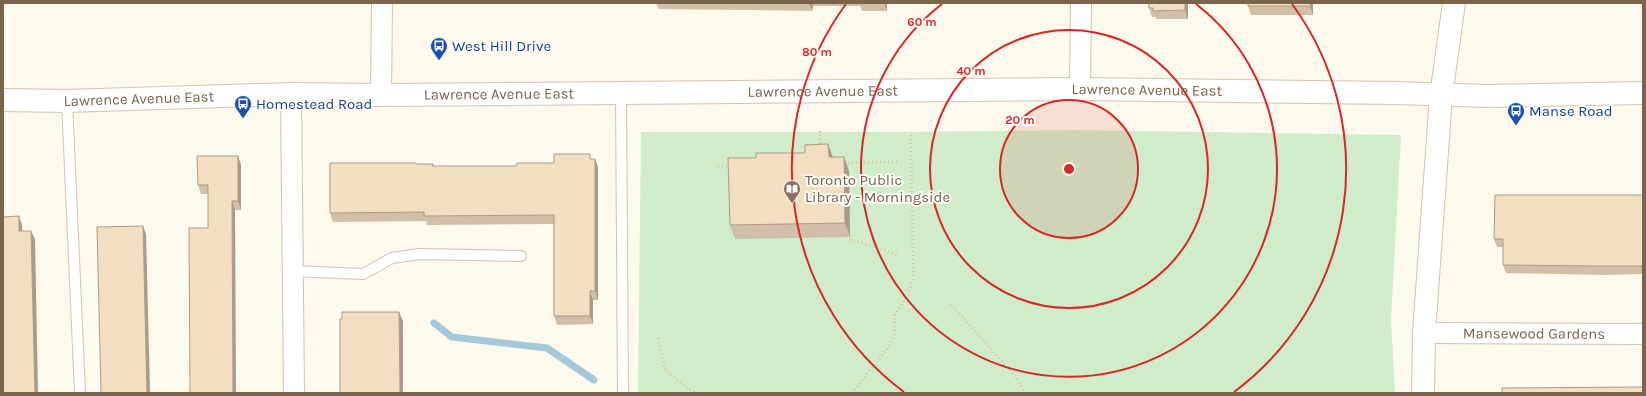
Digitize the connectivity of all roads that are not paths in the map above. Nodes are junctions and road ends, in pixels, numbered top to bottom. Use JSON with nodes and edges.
{"nodes":[{"id":1,"x":382,"y":3,"type":"edge"},
{"id":2,"x":1081,"y":3,"type":"edge"},
{"id":3,"x":1454,"y":3,"type":"edge"},
{"id":4,"x":1080,"y":89,"type":"junction"},
{"id":5,"x":621,"y":92,"type":"junction"},
{"id":6,"x":1643,"y":93,"type":"edge"},
{"id":7,"x":291,"y":94,"type":"junction"},
{"id":8,"x":381,"y":95,"type":"junction"},
{"id":9,"x":1441,"y":96,"type":"junction"},
{"id":10,"x":3,"y":100,"type":"edge"},
{"id":11,"x":67,"y":101,"type":"junction"},
{"id":12,"x":521,"y":256,"type":"dead end"},
{"id":13,"x":293,"y":272,"type":"junction"},
{"id":14,"x":1424,"y":333,"type":"junction"},
{"id":15,"x":1643,"y":334,"type":"edge"},
{"id":16,"x":80,"y":393,"type":"edge"},
{"id":17,"x":294,"y":393,"type":"edge"},
{"id":18,"x":623,"y":393,"type":"edge"},
{"id":19,"x":1423,"y":393,"type":"edge"}],
"edges":[{"from":1,"to":8,"type":"street"},
{"from":2,"to":4,"type":"street"},
{"from":3,"to":9,"type":"main road"},
{"from":4,"to":5,"type":"main road","name":"Lawrence Avenue East"},
{"from":4,"to":9,"type":"main road","name":"Lawrence Avenue East"},
{"from":5,"to":8,"type":"main road","name":"Lawrence Avenue East"},
{"from":5,"to":18,"type":"lane"},
{"from":6,"to":9,"type":"main road","name":"Lawrence Avenue East"},
{"from":7,"to":8,"type":"main road","name":"Lawrence Avenue East"},
{"from":7,"to":11,"type":"main road","name":"Lawrence Avenue East"},
{"from":7,"to":13,"type":"street"},
{"from":9,"to":14,"type":"main road"},
{"from":10,"to":11,"type":"main road","name":"Lawrence Avenue East"},
{"from":11,"to":16,"type":"lane"},
{"from":12,"to":13,"type":"lane"},
{"from":13,"to":17,"type":"street"},
{"from":14,"to":15,"type":"street","name":"Mansewood Gardens"},
{"from":14,"to":19,"type":"main road"}]}
